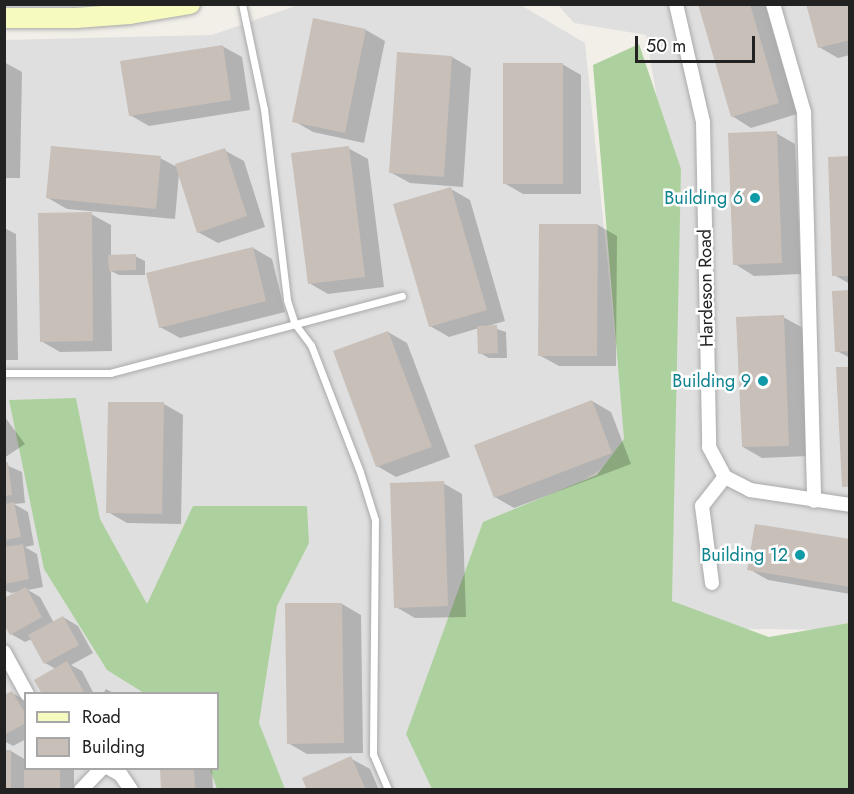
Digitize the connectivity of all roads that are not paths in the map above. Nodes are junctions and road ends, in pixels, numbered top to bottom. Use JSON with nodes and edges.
{"nodes":[{"id":1,"x":190,"y":4,"type":"edge"},
{"id":2,"x":242,"y":4,"type":"edge"},
{"id":3,"x":676,"y":4,"type":"edge"},
{"id":4,"x":773,"y":4,"type":"edge"},
{"id":5,"x":4,"y":18,"type":"edge"},
{"id":6,"x":402,"y":296,"type":"dead end"},
{"id":7,"x":295,"y":324,"type":"junction"},
{"id":8,"x":4,"y":373,"type":"edge"},
{"id":9,"x":725,"y":477,"type":"junction"},
{"id":10,"x":814,"y":501,"type":"junction"},
{"id":11,"x":849,"y":505,"type":"edge"},
{"id":12,"x":712,"y":583,"type":"dead end"},
{"id":13,"x":4,"y":652,"type":"edge"},
{"id":14,"x":26,"y":692,"type":"edge"},
{"id":15,"x":100,"y":770,"type":"edge"},
{"id":16,"x":112,"y":770,"type":"edge"},
{"id":17,"x":81,"y":789,"type":"edge"},
{"id":18,"x":130,"y":789,"type":"edge"},
{"id":19,"x":388,"y":789,"type":"edge"}],
"edges":[{"from":1,"to":5,"type":"street"},
{"from":2,"to":7,"type":"lane"},
{"from":3,"to":9,"type":"street","name":"Hardeson Road"},
{"from":4,"to":10,"type":"street"},
{"from":6,"to":7,"type":"lane"},
{"from":7,"to":8,"type":"lane"},
{"from":7,"to":19,"type":"lane"},
{"from":9,"to":10,"type":"street"},
{"from":9,"to":12,"type":"street"},
{"from":10,"to":11,"type":"street"},
{"from":13,"to":14,"type":"street"},
{"from":15,"to":17,"type":"street"},
{"from":16,"to":18,"type":"street"}]}
